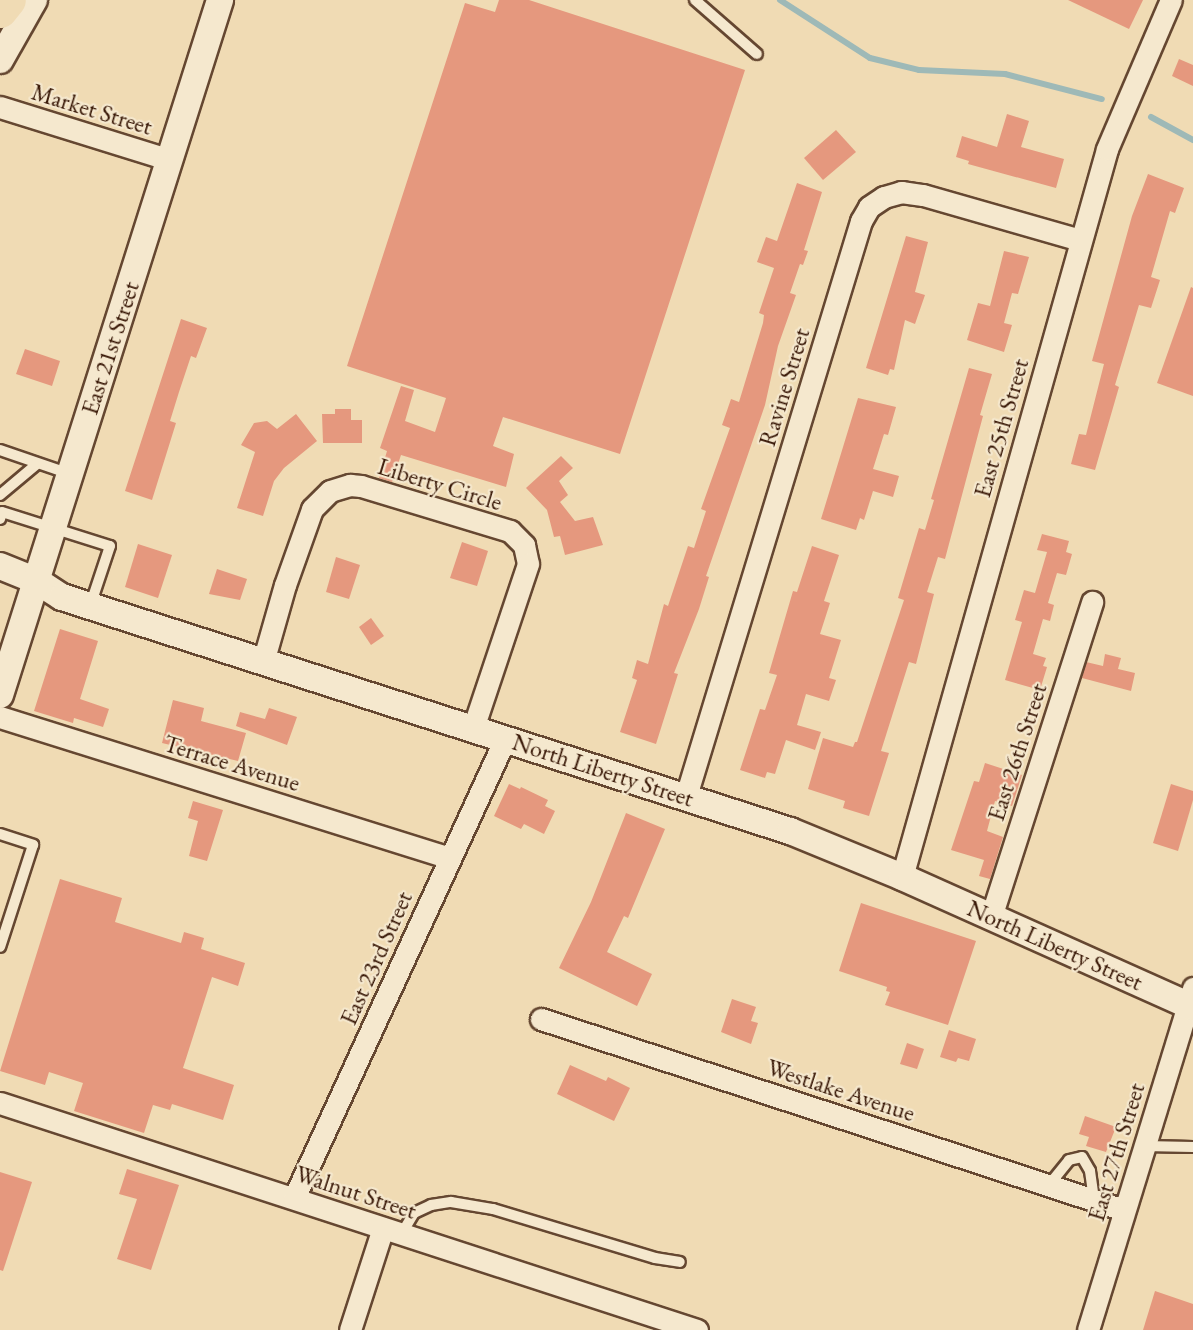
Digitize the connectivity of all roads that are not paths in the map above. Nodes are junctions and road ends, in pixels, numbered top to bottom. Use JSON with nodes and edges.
{"nodes":[{"id":1,"x":9,"y":0,"type":"edge"},
{"id":2,"x":34,"y":0,"type":"edge"},
{"id":3,"x":220,"y":0,"type":"edge"},
{"id":4,"x":695,"y":0,"type":"edge"},
{"id":5,"x":1171,"y":0,"type":"edge"},
{"id":6,"x":0,"y":11,"type":"edge"},
{"id":7,"x":758,"y":54,"type":"dead end"},
{"id":8,"x":0,"y":60,"type":"edge"},
{"id":9,"x":0,"y":107,"type":"edge"},
{"id":10,"x":170,"y":159,"type":"junction"},
{"id":11,"x":1080,"y":240,"type":"junction"},
{"id":12,"x":0,"y":450,"type":"edge"},
{"id":13,"x":37,"y":464,"type":"junction"},
{"id":14,"x":71,"y":474,"type":"junction"},
{"id":15,"x":0,"y":494,"type":"edge"},
{"id":16,"x":1,"y":514,"type":"edge"},
{"id":17,"x":54,"y":528,"type":"junction"},
{"id":18,"x":0,"y":566,"type":"edge"},
{"id":19,"x":37,"y":581,"type":"junction"},
{"id":20,"x":1092,"y":602,"type":"dead end"},
{"id":21,"x":90,"y":606,"type":"junction"},
{"id":22,"x":263,"y":662,"type":"junction"},
{"id":23,"x":0,"y":695,"type":"edge"},
{"id":24,"x":0,"y":717,"type":"edge"},
{"id":25,"x":473,"y":728,"type":"junction"},
{"id":26,"x":505,"y":739,"type":"junction"},
{"id":27,"x":686,"y":796,"type":"junction"},
{"id":28,"x":0,"y":834,"type":"edge"},
{"id":29,"x":449,"y":858,"type":"junction"},
{"id":30,"x":902,"y":877,"type":"junction"},
{"id":31,"x":991,"y":917,"type":"junction"},
{"id":32,"x":0,"y":947,"type":"edge"},
{"id":33,"x":1191,"y":1000,"type":"edge"},
{"id":34,"x":541,"y":1019,"type":"dead end"},
{"id":35,"x":0,"y":1103,"type":"edge"},
{"id":36,"x":1144,"y":1146,"type":"junction"},
{"id":37,"x":1193,"y":1147,"type":"edge"},
{"id":38,"x":1049,"y":1185,"type":"junction"},
{"id":39,"x":294,"y":1198,"type":"junction"},
{"id":40,"x":1094,"y":1200,"type":"junction"},
{"id":41,"x":1124,"y":1210,"type":"junction"},
{"id":42,"x":393,"y":1231,"type":"junction"},
{"id":43,"x":680,"y":1262,"type":"dead end"},
{"id":44,"x":350,"y":1330,"type":"edge"},
{"id":45,"x":697,"y":1330,"type":"edge"},
{"id":46,"x":1088,"y":1330,"type":"edge"}],
"edges":[{"from":1,"to":6,"type":"highway"},
{"from":2,"to":8,"type":"street"},
{"from":3,"to":10,"type":"street","name":"East 21st Street"},
{"from":4,"to":7,"type":"lane"},
{"from":5,"to":11,"type":"street","name":"East 25th Street"},
{"from":9,"to":10,"type":"street","name":"Market Street"},
{"from":10,"to":14,"type":"street","name":"East 21st Street"},
{"from":11,"to":27,"type":"street","name":"Ravine Street"},
{"from":11,"to":30,"type":"street","name":"East 25th Street"},
{"from":12,"to":13,"type":"lane"},
{"from":13,"to":14,"type":"lane"},
{"from":13,"to":15,"type":"lane"},
{"from":14,"to":17,"type":"street","name":"East 21st Street"},
{"from":16,"to":17,"type":"lane"},
{"from":17,"to":19,"type":"street","name":"East 21st Street"},
{"from":17,"to":21,"type":"lane"},
{"from":18,"to":19,"type":"street","name":"North Liberty Street"},
{"from":19,"to":21,"type":"street","name":"North Liberty Street"},
{"from":19,"to":23,"type":"street","name":"East 21st Street"},
{"from":20,"to":31,"type":"street","name":"East 26th Street"},
{"from":21,"to":22,"type":"street","name":"North Liberty Street"},
{"from":22,"to":25,"type":"street","name":"North Liberty Street"},
{"from":22,"to":25,"type":"street","name":"Liberty Circle"},
{"from":24,"to":29,"type":"street","name":"Terrace Avenue"},
{"from":25,"to":26,"type":"street","name":"North Liberty Street"},
{"from":26,"to":27,"type":"street","name":"North Liberty Street"},
{"from":26,"to":29,"type":"street","name":"East 23rd Street"},
{"from":27,"to":30,"type":"street","name":"North Liberty Street"},
{"from":28,"to":32,"type":"lane"},
{"from":29,"to":39,"type":"street","name":"East 23rd Street"},
{"from":30,"to":31,"type":"street","name":"North Liberty Street"},
{"from":31,"to":33,"type":"street","name":"North Liberty Street"},
{"from":33,"to":36,"type":"street","name":"East 27th Street"},
{"from":34,"to":38,"type":"street","name":"Westlake Avenue"},
{"from":35,"to":39,"type":"street","name":"Walnut Street"},
{"from":36,"to":37,"type":"lane"},
{"from":36,"to":41,"type":"street","name":"East 27th Street"},
{"from":38,"to":40,"type":"street","name":"Westlake Avenue"},
{"from":38,"to":40,"type":"lane"},
{"from":39,"to":42,"type":"street","name":"Walnut Street"},
{"from":40,"to":41,"type":"street","name":"Westlake Avenue"},
{"from":41,"to":46,"type":"street","name":"East 27th Street"},
{"from":42,"to":43,"type":"lane"},
{"from":42,"to":44,"type":"street"},
{"from":42,"to":45,"type":"street","name":"Walnut Street"}]}
